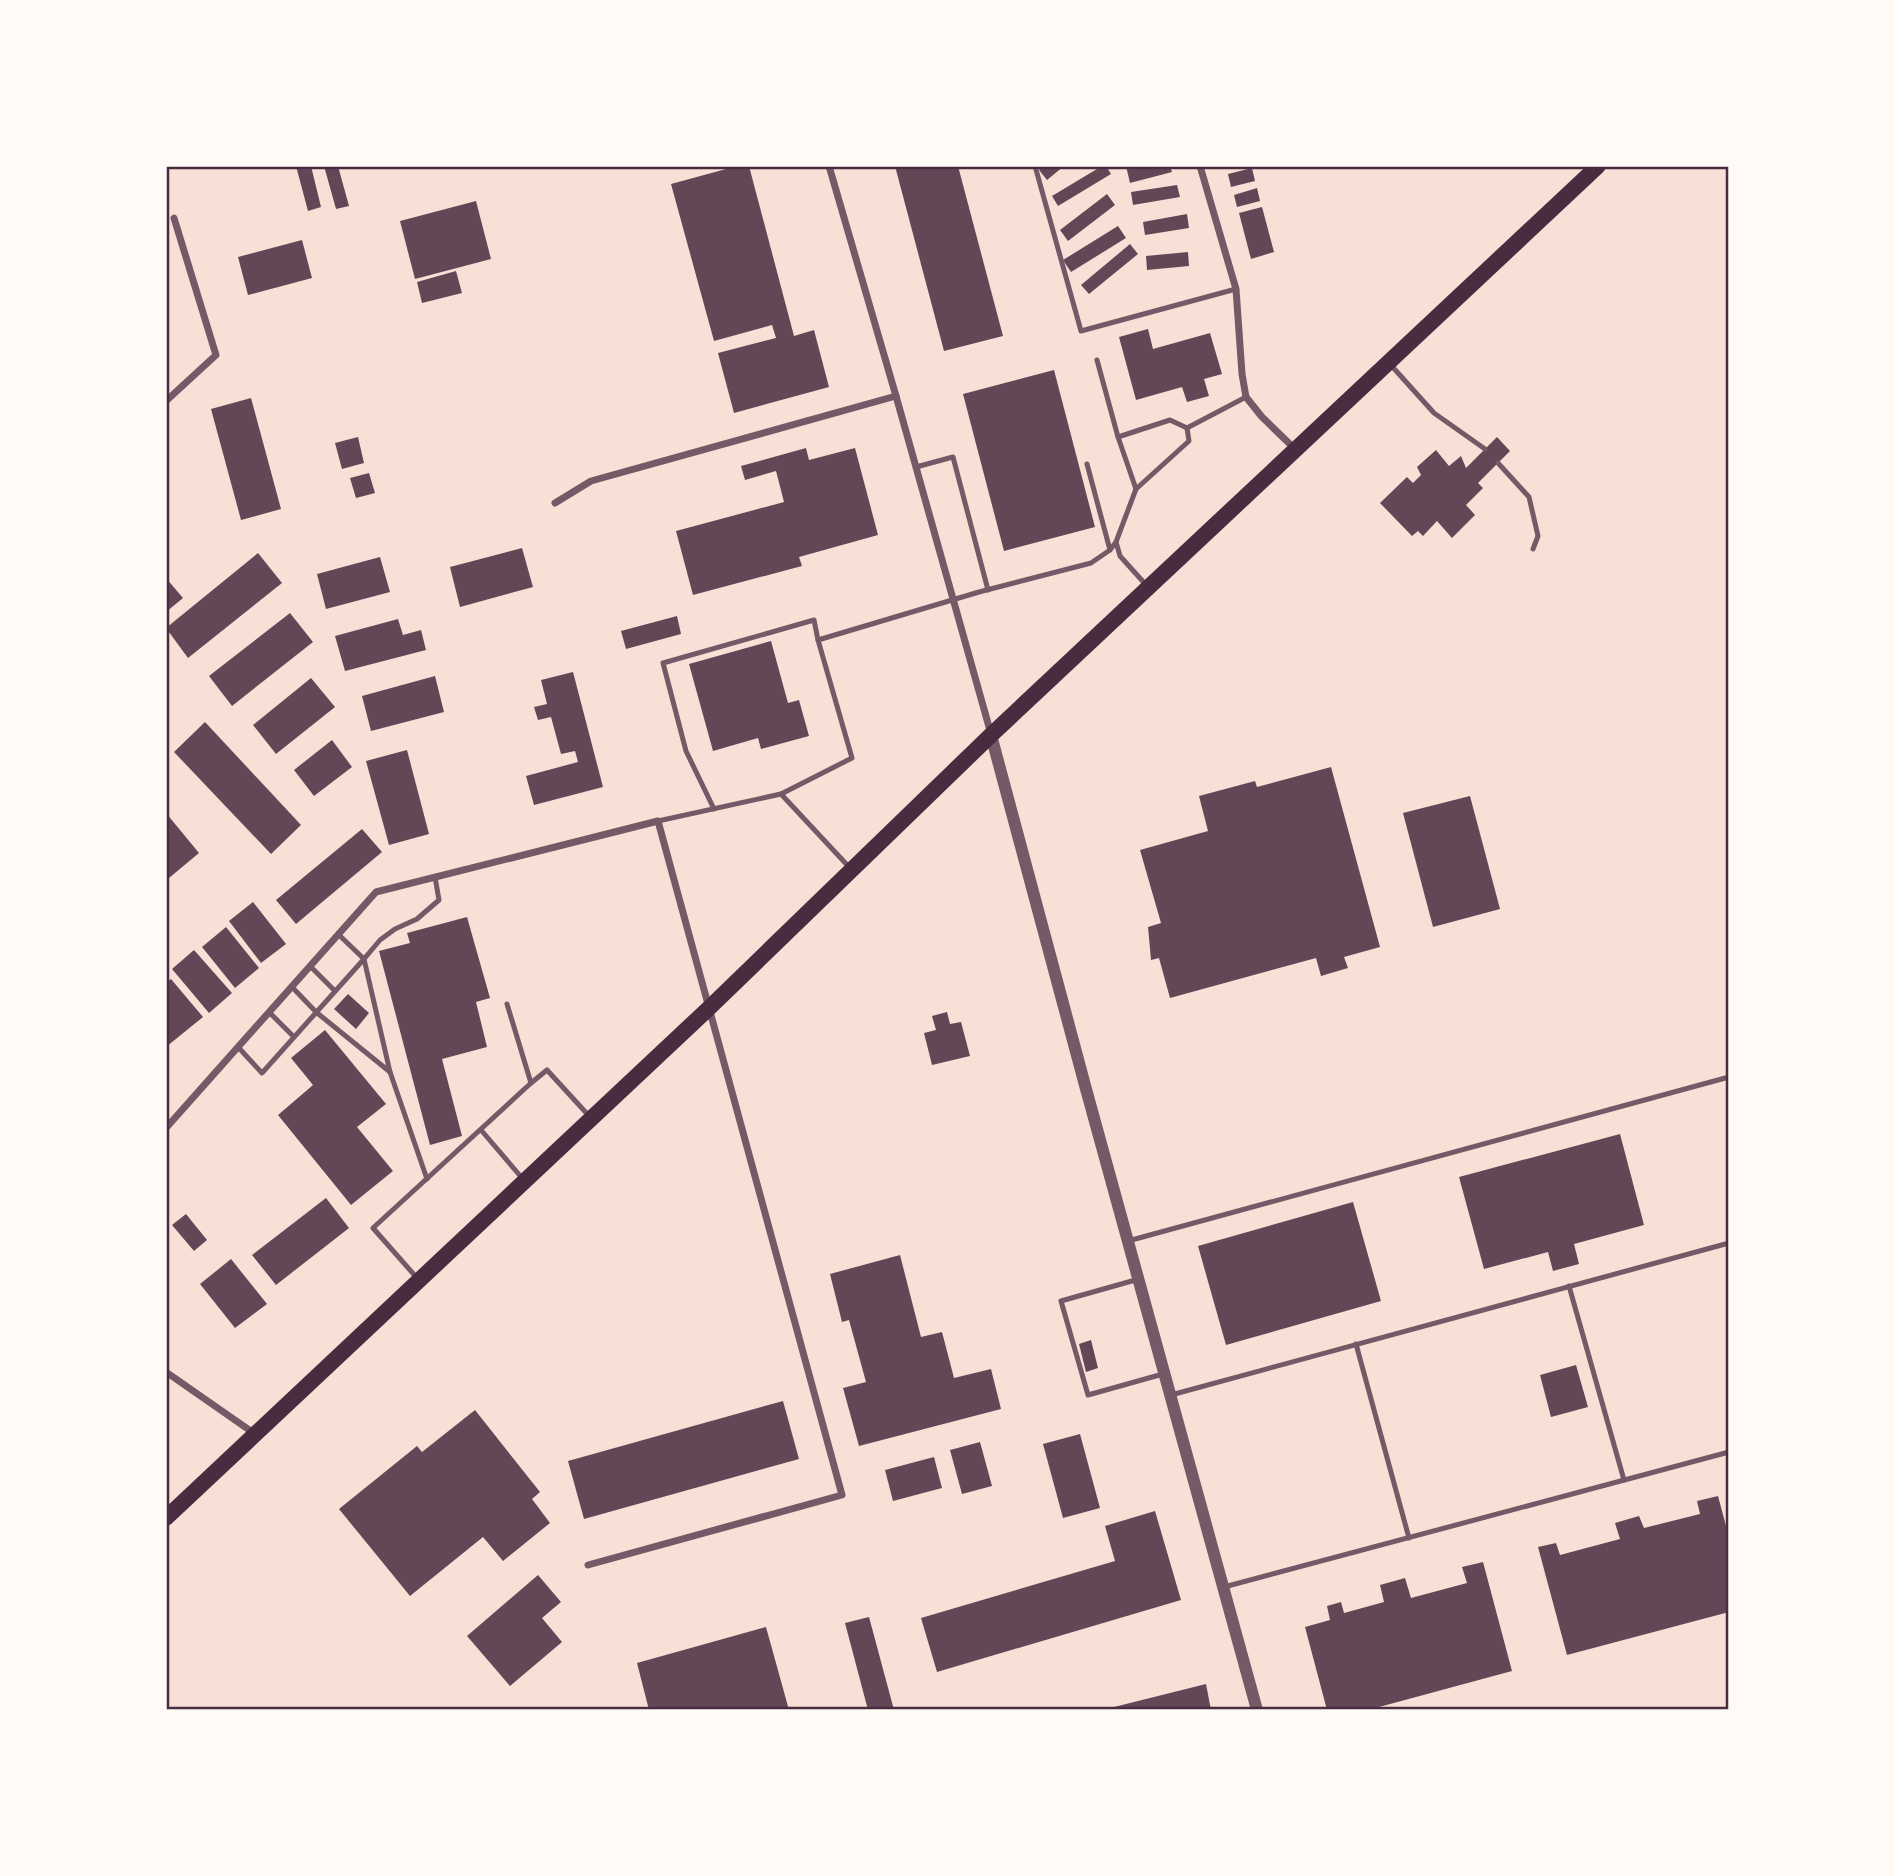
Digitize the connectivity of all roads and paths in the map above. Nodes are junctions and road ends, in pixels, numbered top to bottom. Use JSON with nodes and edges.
{"nodes":[{"id":1,"x":829,"y":166,"type":"edge"},
{"id":2,"x":1035,"y":166,"type":"edge"},
{"id":3,"x":1200,"y":166,"type":"edge"},
{"id":4,"x":1598,"y":166,"type":"edge"},
{"id":5,"x":174,"y":218,"type":"dead end"},
{"id":6,"x":1236,"y":289,"type":"junction"},
{"id":7,"x":1097,"y":360,"type":"dead end"},
{"id":8,"x":1388,"y":363,"type":"junction"},
{"id":9,"x":896,"y":396,"type":"junction"},
{"id":10,"x":1246,"y":397,"type":"junction"},
{"id":11,"x":166,"y":401,"type":"edge"},
{"id":12,"x":1187,"y":428,"type":"junction"},
{"id":13,"x":1118,"y":437,"type":"junction"},
{"id":14,"x":1485,"y":449,"type":"dead end"},
{"id":15,"x":1295,"y":450,"type":"junction"},
{"id":16,"x":1499,"y":463,"type":"dead end"},
{"id":17,"x":1087,"y":464,"type":"dead end"},
{"id":18,"x":916,"y":467,"type":"junction"},
{"id":19,"x":1136,"y":489,"type":"junction"},
{"id":20,"x":555,"y":503,"type":"dead end"},
{"id":21,"x":1115,"y":542,"type":"junction"},
{"id":22,"x":1533,"y":549,"type":"dead end"},
{"id":23,"x":1110,"y":550,"type":"junction"},
{"id":24,"x":1149,"y":587,"type":"junction"},
{"id":25,"x":988,"y":590,"type":"junction"},
{"id":26,"x":953,"y":600,"type":"junction"},
{"id":27,"x":818,"y":640,"type":"junction"},
{"id":28,"x":992,"y":735,"type":"junction"},
{"id":29,"x":781,"y":794,"type":"junction"},
{"id":30,"x":713,"y":809,"type":"junction"},
{"id":31,"x":659,"y":821,"type":"junction"},
{"id":32,"x":852,"y":870,"type":"junction"},
{"id":33,"x":435,"y":877,"type":"junction"},
{"id":34,"x":338,"y":934,"type":"junction"},
{"id":35,"x":364,"y":959,"type":"junction"},
{"id":36,"x":310,"y":966,"type":"junction"},
{"id":37,"x":292,"y":987,"type":"junction"},
{"id":38,"x":335,"y":991,"type":"junction"},
{"id":39,"x":507,"y":1004,"type":"dead end"},
{"id":40,"x":708,"y":1009,"type":"junction"},
{"id":41,"x":269,"y":1012,"type":"junction"},
{"id":42,"x":316,"y":1013,"type":"junction"},
{"id":43,"x":294,"y":1037,"type":"junction"},
{"id":44,"x":238,"y":1048,"type":"junction"},
{"id":45,"x":390,"y":1072,"type":"junction"},
{"id":46,"x":1729,"y":1077,"type":"edge"},
{"id":47,"x":531,"y":1083,"type":"junction"},
{"id":48,"x":592,"y":1118,"type":"junction"},
{"id":49,"x":166,"y":1128,"type":"edge"},
{"id":50,"x":481,"y":1130,"type":"junction"},
{"id":51,"x":427,"y":1179,"type":"junction"},
{"id":52,"x":525,"y":1181,"type":"junction"},
{"id":53,"x":1128,"y":1241,"type":"junction"},
{"id":54,"x":1729,"y":1243,"type":"edge"},
{"id":55,"x":1139,"y":1279,"type":"junction"},
{"id":56,"x":419,"y":1280,"type":"junction"},
{"id":57,"x":1569,"y":1286,"type":"junction"},
{"id":58,"x":1356,"y":1344,"type":"junction"},
{"id":59,"x":166,"y":1372,"type":"edge"},
{"id":60,"x":1165,"y":1373,"type":"junction"},
{"id":61,"x":1171,"y":1395,"type":"junction"},
{"id":62,"x":255,"y":1434,"type":"junction"},
{"id":63,"x":1729,"y":1452,"type":"edge"},
{"id":64,"x":1624,"y":1480,"type":"junction"},
{"id":65,"x":166,"y":1518,"type":"edge"},
{"id":66,"x":1409,"y":1538,"type":"junction"},
{"id":67,"x":588,"y":1564,"type":"dead end"},
{"id":68,"x":1224,"y":1587,"type":"junction"},
{"id":69,"x":1257,"y":1710,"type":"edge"}],
"edges":[{"from":1,"to":9,"type":"street"},
{"from":2,"to":6,"type":"lane"},
{"from":3,"to":6,"type":"street"},
{"from":4,"to":8,"type":"main road"},
{"from":5,"to":11,"type":"street"},
{"from":6,"to":10,"type":"street"},
{"from":7,"to":13,"type":"lane"},
{"from":8,"to":14,"type":"lane"},
{"from":8,"to":15,"type":"main road"},
{"from":9,"to":18,"type":"street"},
{"from":9,"to":20,"type":"street"},
{"from":10,"to":12,"type":"lane"},
{"from":10,"to":15,"type":"street"},
{"from":12,"to":13,"type":"lane"},
{"from":12,"to":19,"type":"lane"},
{"from":13,"to":19,"type":"lane"},
{"from":15,"to":24,"type":"main road"},
{"from":16,"to":22,"type":"lane"},
{"from":17,"to":23,"type":"lane"},
{"from":18,"to":25,"type":"lane"},
{"from":18,"to":26,"type":"street"},
{"from":19,"to":21,"type":"lane"},
{"from":21,"to":23,"type":"lane"},
{"from":21,"to":24,"type":"lane"},
{"from":23,"to":25,"type":"lane"},
{"from":24,"to":28,"type":"main road"},
{"from":25,"to":26,"type":"lane"},
{"from":26,"to":27,"type":"lane"},
{"from":26,"to":28,"type":"street"},
{"from":27,"to":29,"type":"lane"},
{"from":27,"to":30,"type":"lane"},
{"from":28,"to":32,"type":"main road"},
{"from":28,"to":53,"type":"street"},
{"from":29,"to":30,"type":"lane"},
{"from":29,"to":32,"type":"lane"},
{"from":30,"to":31,"type":"lane"},
{"from":31,"to":33,"type":"street"},
{"from":31,"to":40,"type":"street"},
{"from":32,"to":40,"type":"main road"},
{"from":33,"to":34,"type":"street"},
{"from":33,"to":35,"type":"lane"},
{"from":34,"to":35,"type":"lane"},
{"from":34,"to":36,"type":"street"},
{"from":35,"to":38,"type":"lane"},
{"from":35,"to":45,"type":"lane"},
{"from":36,"to":37,"type":"street"},
{"from":36,"to":38,"type":"lane"},
{"from":37,"to":41,"type":"street"},
{"from":37,"to":42,"type":"lane"},
{"from":38,"to":42,"type":"lane"},
{"from":39,"to":47,"type":"lane"},
{"from":40,"to":48,"type":"main road"},
{"from":40,"to":67,"type":"street"},
{"from":41,"to":43,"type":"lane"},
{"from":41,"to":44,"type":"street"},
{"from":42,"to":43,"type":"lane"},
{"from":42,"to":45,"type":"lane"},
{"from":43,"to":44,"type":"lane"},
{"from":44,"to":49,"type":"street"},
{"from":45,"to":51,"type":"lane"},
{"from":46,"to":53,"type":"lane"},
{"from":47,"to":48,"type":"lane"},
{"from":47,"to":50,"type":"lane"},
{"from":48,"to":52,"type":"main road"},
{"from":50,"to":51,"type":"lane"},
{"from":50,"to":52,"type":"lane"},
{"from":51,"to":56,"type":"lane"},
{"from":52,"to":56,"type":"main road"},
{"from":53,"to":55,"type":"street"},
{"from":54,"to":57,"type":"lane"},
{"from":55,"to":60,"type":"street"},
{"from":55,"to":60,"type":"lane"},
{"from":56,"to":62,"type":"main road"},
{"from":57,"to":58,"type":"lane"},
{"from":57,"to":64,"type":"lane"},
{"from":58,"to":61,"type":"lane"},
{"from":58,"to":66,"type":"lane"},
{"from":59,"to":62,"type":"street"},
{"from":60,"to":61,"type":"street"},
{"from":61,"to":68,"type":"street"},
{"from":62,"to":65,"type":"main road"},
{"from":63,"to":64,"type":"lane"},
{"from":64,"to":66,"type":"lane"},
{"from":66,"to":68,"type":"lane"},
{"from":68,"to":69,"type":"street"}]}
